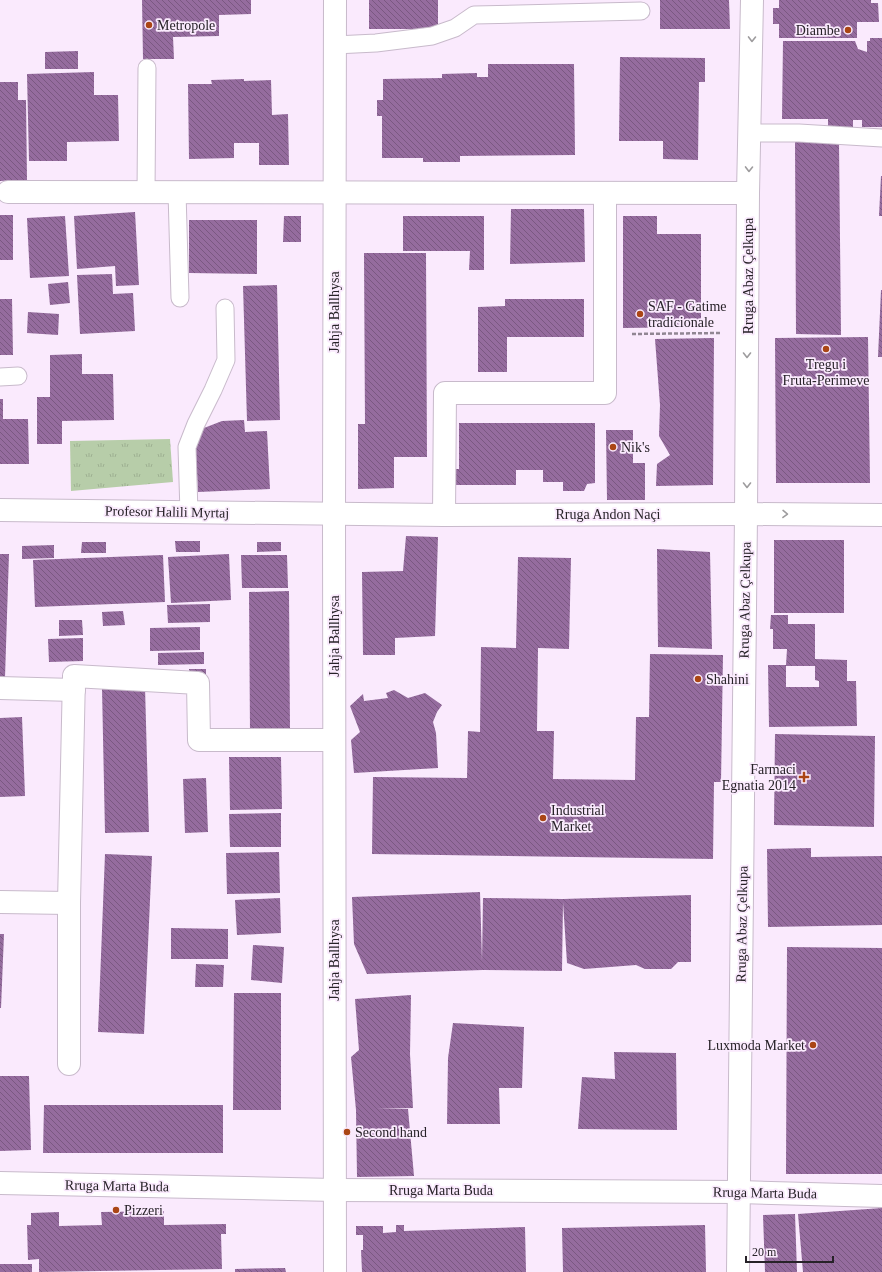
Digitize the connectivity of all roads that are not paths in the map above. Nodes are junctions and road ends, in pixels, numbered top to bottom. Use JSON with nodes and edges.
{"nodes":[{"id":1,"x":335,"y":0,"type":"edge"},
{"id":2,"x":752,"y":0,"type":"edge"},
{"id":3,"x":642,"y":11,"type":"dead end"},
{"id":4,"x":335,"y":45,"type":"junction"},
{"id":5,"x":147,"y":68,"type":"dead end"},
{"id":6,"x":749,"y":133,"type":"junction"},
{"id":7,"x":882,"y":138,"type":"edge"},
{"id":8,"x":8,"y":192,"type":"dead end"},
{"id":9,"x":146,"y":192,"type":"junction"},
{"id":10,"x":177,"y":192,"type":"junction"},
{"id":11,"x":334,"y":192,"type":"junction"},
{"id":12,"x":605,"y":193,"type":"junction"},
{"id":13,"x":748,"y":193,"type":"junction"},
{"id":14,"x":180,"y":298,"type":"dead end"},
{"id":15,"x":225,"y":308,"type":"dead end"},
{"id":16,"x":18,"y":376,"type":"dead end"},
{"id":17,"x":0,"y":377,"type":"edge"},
{"id":18,"x":0,"y":510,"type":"edge"},
{"id":19,"x":189,"y":512,"type":"junction"},
{"id":20,"x":334,"y":514,"type":"junction"},
{"id":21,"x":746,"y":514,"type":"junction"},
{"id":22,"x":444,"y":515,"type":"junction"},
{"id":23,"x":882,"y":515,"type":"edge"},
{"id":24,"x":0,"y":688,"type":"edge"},
{"id":25,"x":74,"y":690,"type":"junction"},
{"id":26,"x":334,"y":740,"type":"junction"},
{"id":27,"x":0,"y":902,"type":"edge"},
{"id":28,"x":69,"y":903,"type":"junction"},
{"id":29,"x":69,"y":1064,"type":"dead end"},
{"id":30,"x":0,"y":1183,"type":"edge"},
{"id":31,"x":335,"y":1190,"type":"junction"},
{"id":32,"x":739,"y":1192,"type":"junction"},
{"id":33,"x":882,"y":1196,"type":"edge"},
{"id":34,"x":335,"y":1272,"type":"edge"},
{"id":35,"x":738,"y":1272,"type":"edge"}],
"edges":[{"from":1,"to":4,"type":"street","name":"Jahja Ballhysa"},
{"from":2,"to":6,"type":"street","name":"Rruga Abaz Çelkupa","one_way":true},
{"from":3,"to":4,"type":"lane"},
{"from":4,"to":11,"type":"street","name":"Jahja Ballhysa"},
{"from":5,"to":9,"type":"lane"},
{"from":6,"to":7,"type":"lane"},
{"from":6,"to":13,"type":"street","name":"Rruga Abaz Çelkupa","one_way":true},
{"from":8,"to":9,"type":"street"},
{"from":9,"to":10,"type":"street"},
{"from":10,"to":11,"type":"street"},
{"from":10,"to":14,"type":"lane"},
{"from":11,"to":12,"type":"street"},
{"from":11,"to":20,"type":"street","name":"Jahja Ballhysa"},
{"from":12,"to":13,"type":"street"},
{"from":12,"to":22,"type":"street"},
{"from":13,"to":21,"type":"street","name":"Rruga Abaz Çelkupa","one_way":true},
{"from":15,"to":19,"type":"lane"},
{"from":16,"to":17,"type":"lane"},
{"from":18,"to":19,"type":"street","name":"Profesor Halili Myrtaj"},
{"from":19,"to":20,"type":"street","name":"Profesor Halili Myrtaj"},
{"from":20,"to":22,"type":"street","name":"Rruga Andon Naçi"},
{"from":20,"to":26,"type":"street","name":"Jahja Ballhysa"},
{"from":21,"to":22,"type":"street","name":"Rruga Andon Naçi"},
{"from":21,"to":23,"type":"street","name":"Rruga Andon Naçi","one_way":true},
{"from":21,"to":32,"type":"street","name":"Rruga Abaz Çelkupa"},
{"from":24,"to":25,"type":"street"},
{"from":25,"to":26,"type":"street"},
{"from":25,"to":28,"type":"street"},
{"from":26,"to":31,"type":"street","name":"Jahja Ballhysa"},
{"from":27,"to":28,"type":"street"},
{"from":28,"to":29,"type":"street"},
{"from":30,"to":31,"type":"street","name":"Rruga Marta Buda"},
{"from":31,"to":32,"type":"street","name":"Rruga Marta Buda"},
{"from":31,"to":34,"type":"street","name":"Jahja Ballhysa"},
{"from":32,"to":33,"type":"street","name":"Rruga Marta Buda"},
{"from":32,"to":35,"type":"street","name":"Rruga Abaz Çelkupa"}]}
